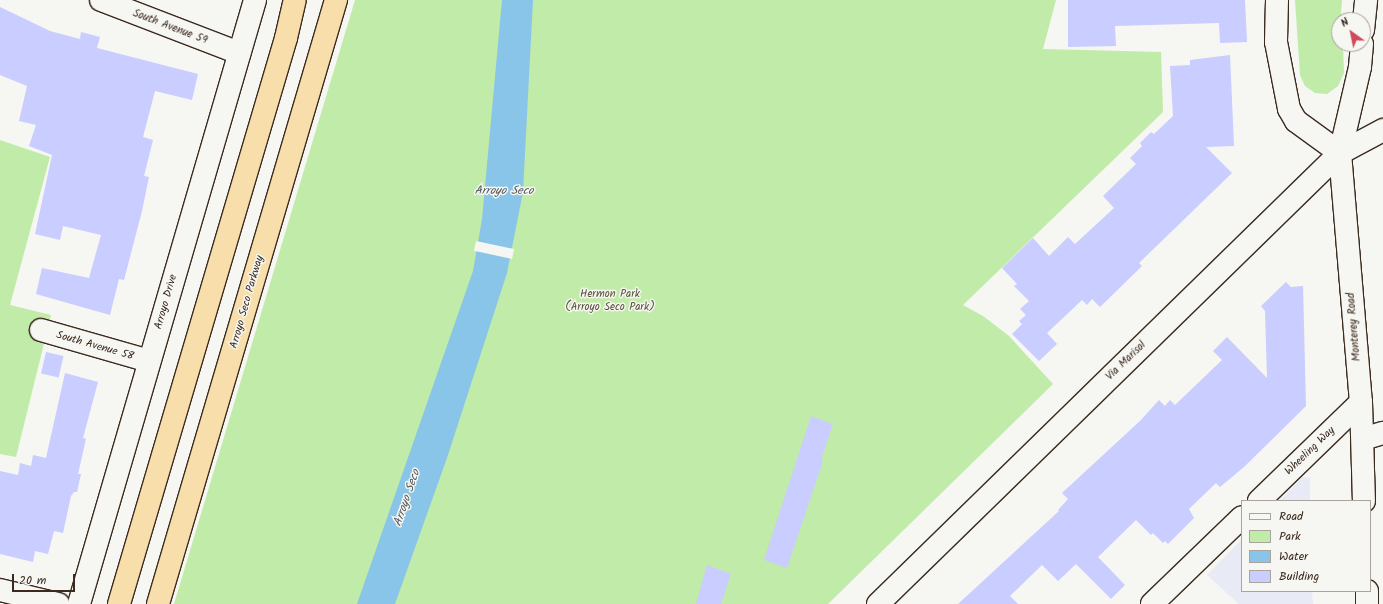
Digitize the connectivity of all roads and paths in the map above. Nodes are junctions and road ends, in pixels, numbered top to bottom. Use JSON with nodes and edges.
{"nodes":[{"id":1,"x":101,"y":0,"type":"edge"},
{"id":2,"x":255,"y":0,"type":"edge"},
{"id":3,"x":295,"y":0,"type":"edge"},
{"id":4,"x":336,"y":0,"type":"edge"},
{"id":5,"x":1278,"y":0,"type":"edge"},
{"id":6,"x":1366,"y":0,"type":"edge"},
{"id":7,"x":1365,"y":12,"type":"edge"},
{"id":8,"x":1361,"y":52,"type":"edge"},
{"id":9,"x":239,"y":53,"type":"junction"},
{"id":10,"x":1383,"y":130,"type":"edge"},
{"id":11,"x":1340,"y":153,"type":"junction"},
{"id":12,"x":41,"y":330,"type":"dead end"},
{"id":13,"x":149,"y":361,"type":"junction"},
{"id":14,"x":1361,"y":402,"type":"junction"},
{"id":15,"x":1373,"y":436,"type":"edge"},
{"id":16,"x":1260,"y":500,"type":"edge"},
{"id":17,"x":1364,"y":500,"type":"edge"},
{"id":18,"x":1241,"y":518,"type":"edge"},
{"id":19,"x":0,"y":590,"type":"edge"},
{"id":20,"x":1367,"y":592,"type":"edge"},
{"id":21,"x":58,"y":604,"type":"edge"},
{"id":22,"x":79,"y":604,"type":"edge"},
{"id":23,"x":119,"y":604,"type":"edge"},
{"id":24,"x":158,"y":604,"type":"edge"},
{"id":25,"x":878,"y":604,"type":"edge"},
{"id":26,"x":1152,"y":604,"type":"edge"},
{"id":27,"x":1367,"y":604,"type":"edge"}],
"edges":[{"from":1,"to":9,"type":"street","name":"South Avenue 59"},
{"from":2,"to":9,"type":"street","name":"Arroyo Drive"},
{"from":3,"to":23,"type":"highway"},
{"from":4,"to":24,"type":"highway","name":"Arroyo Seco Parkway"},
{"from":5,"to":11,"type":"street"},
{"from":6,"to":7,"type":"street"},
{"from":8,"to":11,"type":"street","name":"Monterey Road"},
{"from":9,"to":13,"type":"street","name":"Arroyo Drive"},
{"from":10,"to":11,"type":"street","name":"Via Marisol"},
{"from":11,"to":14,"type":"street","name":"Monterey Road"},
{"from":11,"to":25,"type":"street","name":"Via Marisol"},
{"from":12,"to":13,"type":"street","name":"South Avenue 58"},
{"from":13,"to":22,"type":"street","name":"Arroyo Drive"},
{"from":14,"to":15,"type":"street","name":"Monterey Road"},
{"from":14,"to":16,"type":"street","name":"Wheeling Way"},
{"from":15,"to":17,"type":"street","name":"Monterey Road"},
{"from":18,"to":26,"type":"street"},
{"from":19,"to":21,"type":"street"},
{"from":20,"to":27,"type":"street"}]}
